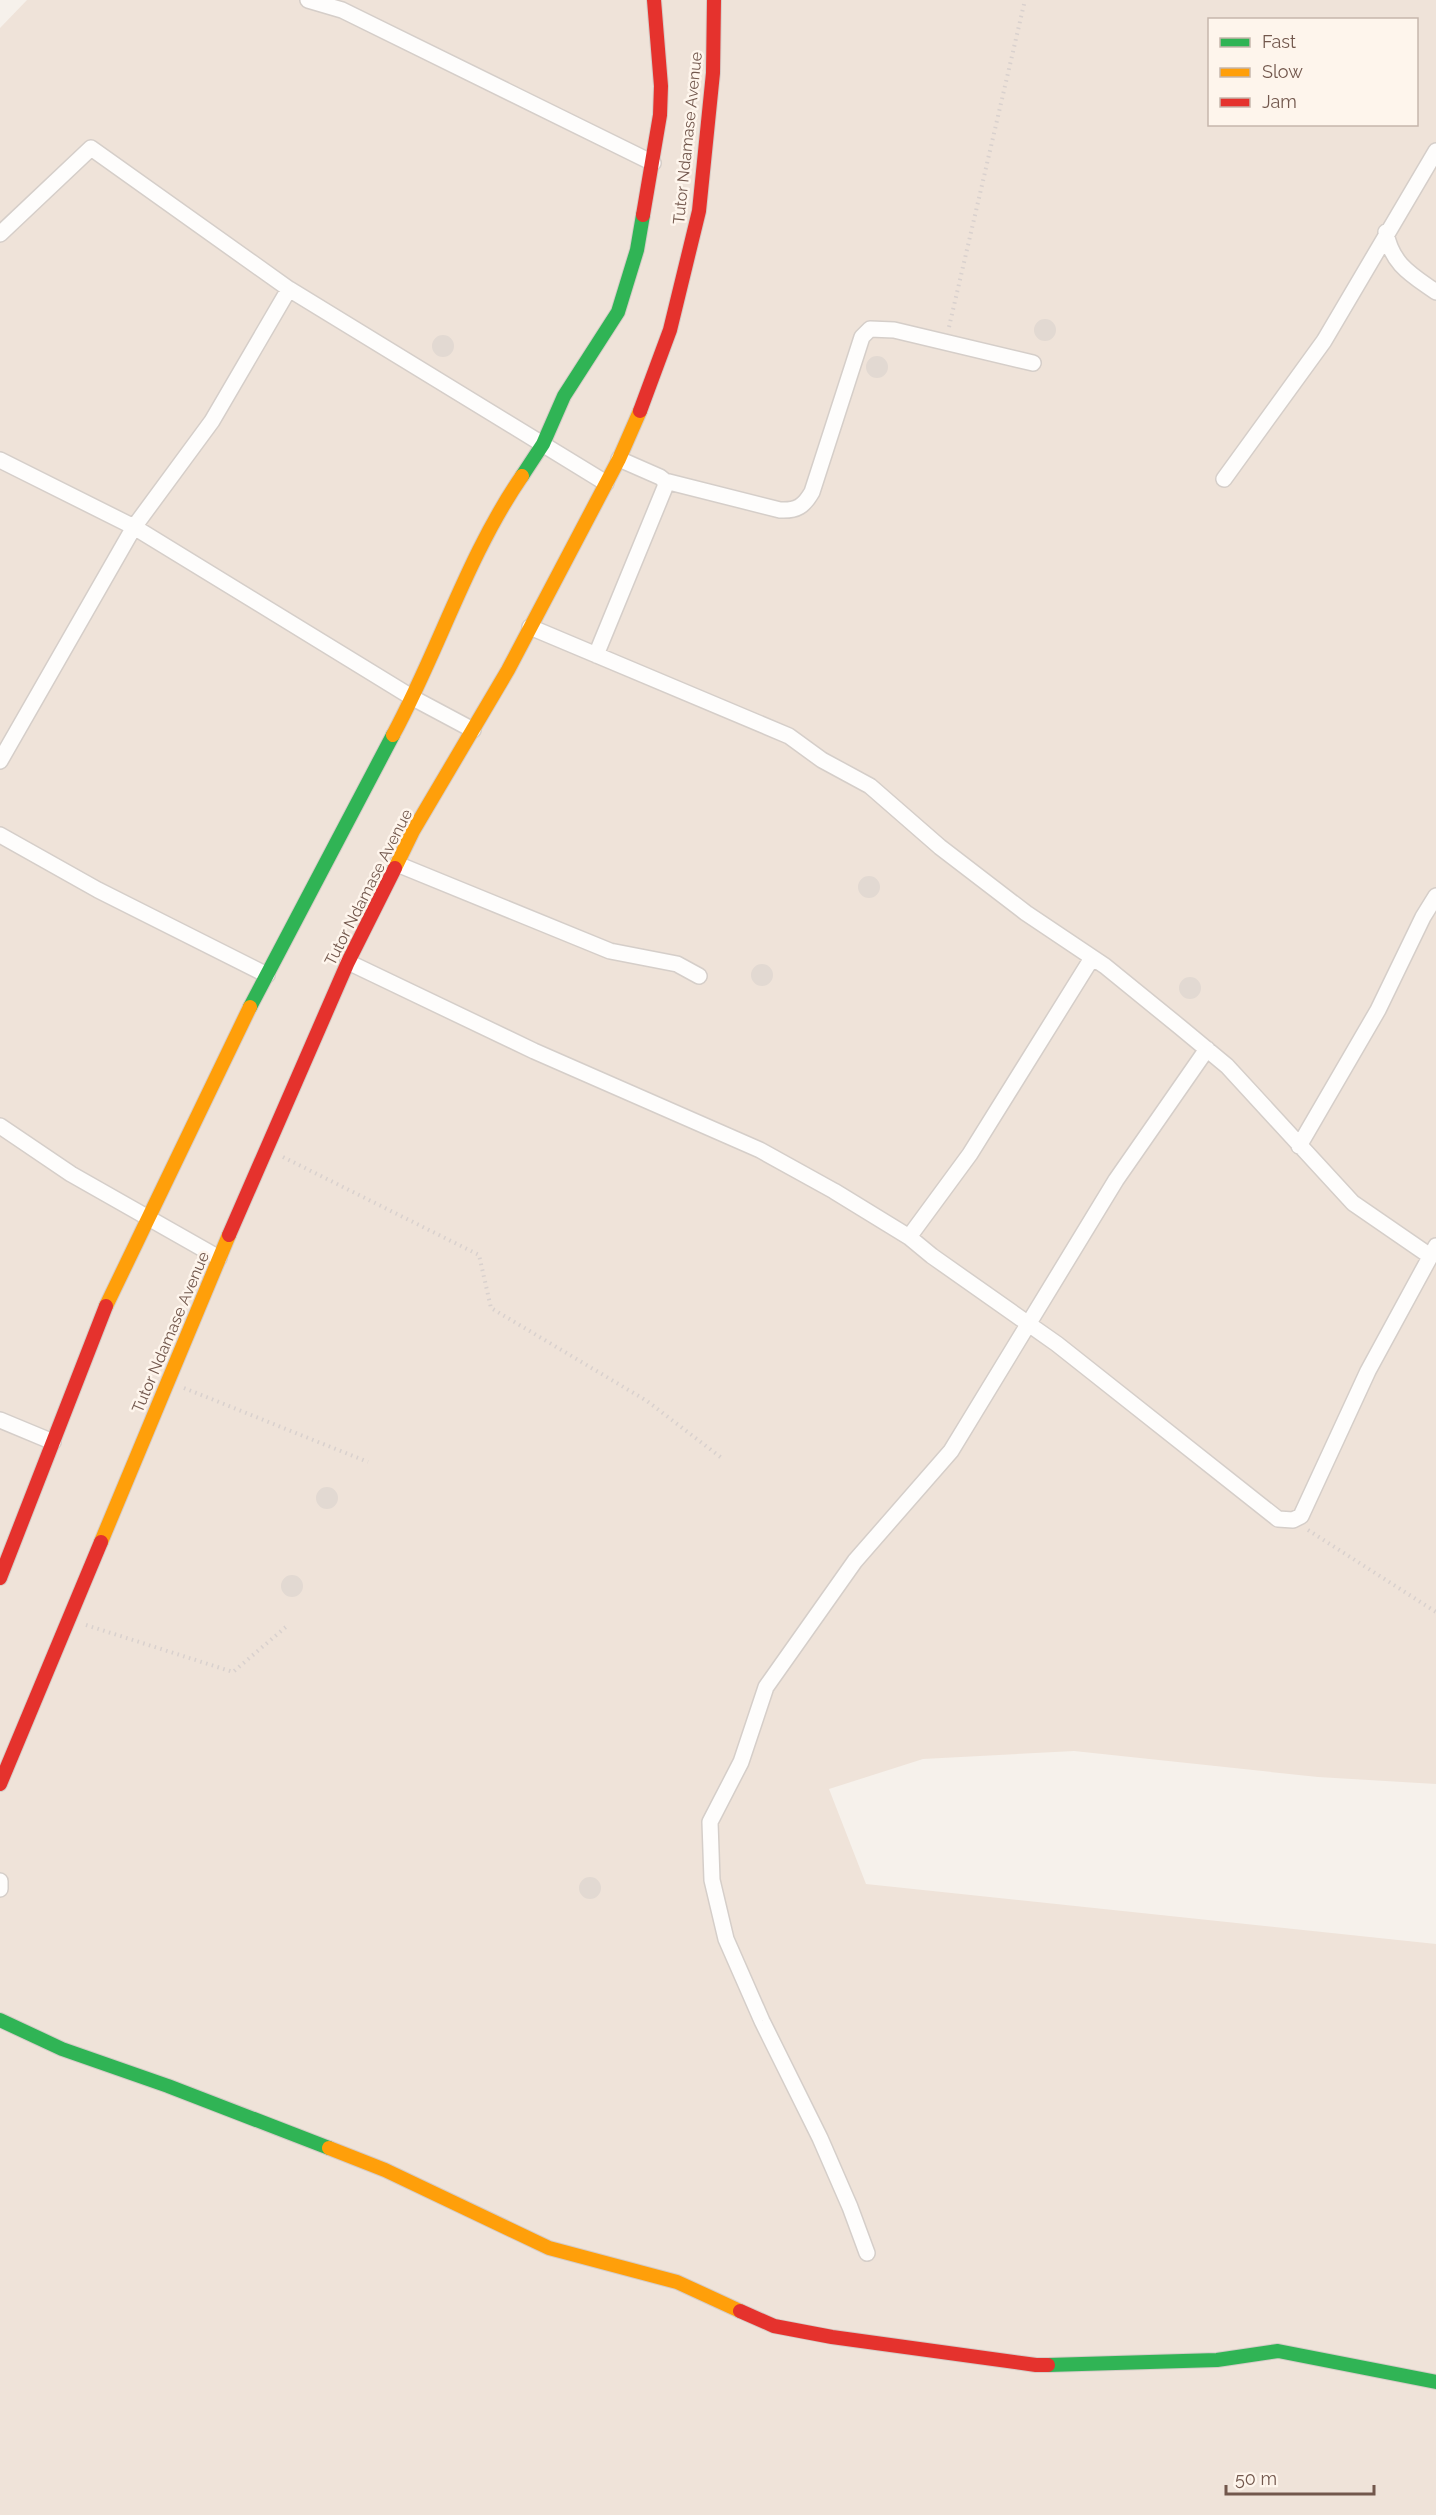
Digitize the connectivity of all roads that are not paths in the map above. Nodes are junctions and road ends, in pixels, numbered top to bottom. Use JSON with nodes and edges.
{"nodes":[{"id":1,"x":308,"y":0,"type":"edge"},
{"id":2,"x":654,"y":0,"type":"edge"},
{"id":3,"x":714,"y":0,"type":"edge"},
{"id":4,"x":343,"y":5,"type":"edge"},
{"id":5,"x":1436,"y":151,"type":"edge"},
{"id":6,"x":653,"y":163,"type":"junction"},
{"id":7,"x":1386,"y":232,"type":"junction"},
{"id":8,"x":0,"y":234,"type":"edge"},
{"id":9,"x":289,"y":289,"type":"junction"},
{"id":10,"x":1436,"y":292,"type":"edge"},
{"id":11,"x":1033,"y":363,"type":"dead end"},
{"id":12,"x":543,"y":444,"type":"junction"},
{"id":13,"x":619,"y":459,"type":"junction"},
{"id":14,"x":0,"y":460,"type":"edge"},
{"id":15,"x":1224,"y":479,"type":"dead end"},
{"id":16,"x":665,"y":482,"type":"junction"},
{"id":17,"x":606,"y":483,"type":"junction"},
{"id":18,"x":134,"y":527,"type":"junction"},
{"id":19,"x":530,"y":627,"type":"junction"},
{"id":20,"x":596,"y":656,"type":"junction"},
{"id":21,"x":413,"y":698,"type":"junction"},
{"id":22,"x":473,"y":730,"type":"junction"},
{"id":23,"x":0,"y":761,"type":"edge"},
{"id":24,"x":0,"y":835,"type":"edge"},
{"id":25,"x":397,"y":864,"type":"junction"},
{"id":26,"x":1436,"y":896,"type":"edge"},
{"id":27,"x":1092,"y":958,"type":"junction"},
{"id":28,"x":348,"y":962,"type":"junction"},
{"id":29,"x":267,"y":975,"type":"junction"},
{"id":30,"x":699,"y":976,"type":"dead end"},
{"id":31,"x":1207,"y":1049,"type":"junction"},
{"id":32,"x":0,"y":1126,"type":"edge"},
{"id":33,"x":1299,"y":1146,"type":"junction"},
{"id":34,"x":147,"y":1217,"type":"junction"},
{"id":35,"x":909,"y":1237,"type":"junction"},
{"id":36,"x":1433,"y":1251,"type":"edge"},
{"id":37,"x":219,"y":1258,"type":"junction"},
{"id":38,"x":1029,"y":1324,"type":"junction"},
{"id":39,"x":0,"y":1420,"type":"edge"},
{"id":40,"x":53,"y":1442,"type":"junction"},
{"id":41,"x":0,"y":1578,"type":"edge"},
{"id":42,"x":0,"y":1784,"type":"edge"},
{"id":43,"x":0,"y":1881,"type":"edge"},
{"id":44,"x":0,"y":1889,"type":"edge"},
{"id":45,"x":0,"y":2020,"type":"edge"},
{"id":46,"x":867,"y":2253,"type":"dead end"},
{"id":47,"x":1436,"y":2382,"type":"edge"}],
"edges":[{"from":1,"to":4,"type":"street"},
{"from":2,"to":6,"type":"street"},
{"from":3,"to":13,"type":"street","name":"Tutor Ndamase Avenue"},
{"from":4,"to":6,"type":"street"},
{"from":5,"to":7,"type":"street"},
{"from":6,"to":12,"type":"street"},
{"from":7,"to":10,"type":"street"},
{"from":7,"to":15,"type":"street"},
{"from":8,"to":9,"type":"street"},
{"from":9,"to":12,"type":"street"},
{"from":9,"to":18,"type":"street"},
{"from":11,"to":16,"type":"street"},
{"from":12,"to":17,"type":"street"},
{"from":12,"to":21,"type":"street"},
{"from":13,"to":16,"type":"street"},
{"from":13,"to":17,"type":"street","name":"Tutor Ndamase Avenue"},
{"from":14,"to":18,"type":"street"},
{"from":16,"to":20,"type":"street"},
{"from":17,"to":19,"type":"street","name":"Tutor Ndamase Avenue"},
{"from":18,"to":21,"type":"street"},
{"from":18,"to":23,"type":"street"},
{"from":19,"to":20,"type":"street"},
{"from":19,"to":22,"type":"street","name":"Tutor Ndamase Avenue"},
{"from":20,"to":27,"type":"street"},
{"from":21,"to":22,"type":"street"},
{"from":21,"to":29,"type":"street"},
{"from":22,"to":25,"type":"street","name":"Tutor Ndamase Avenue"},
{"from":24,"to":29,"type":"street"},
{"from":25,"to":28,"type":"street","name":"Tutor Ndamase Avenue"},
{"from":25,"to":30,"type":"street"},
{"from":26,"to":33,"type":"street"},
{"from":27,"to":31,"type":"street"},
{"from":27,"to":35,"type":"street"},
{"from":28,"to":35,"type":"street"},
{"from":28,"to":37,"type":"street","name":"Tutor Ndamase Avenue"},
{"from":29,"to":34,"type":"street"},
{"from":31,"to":33,"type":"street"},
{"from":31,"to":38,"type":"street"},
{"from":32,"to":34,"type":"street"},
{"from":33,"to":36,"type":"street"},
{"from":34,"to":37,"type":"street"},
{"from":34,"to":40,"type":"street"},
{"from":35,"to":38,"type":"street"},
{"from":36,"to":38,"type":"street"},
{"from":37,"to":42,"type":"street","name":"Tutor Ndamase Avenue"},
{"from":38,"to":46,"type":"street"},
{"from":39,"to":40,"type":"street"},
{"from":40,"to":41,"type":"street"},
{"from":43,"to":44,"type":"street"},
{"from":45,"to":47,"type":"street"}]}
